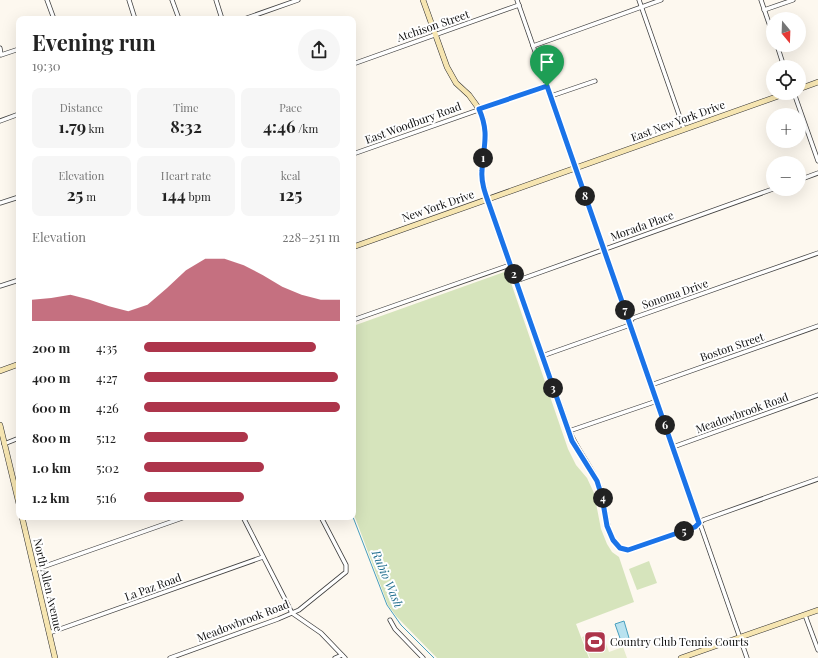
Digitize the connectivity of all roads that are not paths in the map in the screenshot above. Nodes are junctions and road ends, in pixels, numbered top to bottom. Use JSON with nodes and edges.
{"nodes":[{"id":1,"x":46,"y":0,"type":"edge"},
{"id":2,"x":129,"y":0,"type":"edge"},
{"id":3,"x":172,"y":0,"type":"edge"},
{"id":4,"x":216,"y":0,"type":"edge"},
{"id":5,"x":298,"y":0,"type":"edge"},
{"id":6,"x":423,"y":0,"type":"edge"},
{"id":7,"x":517,"y":0,"type":"edge"},
{"id":8,"x":639,"y":0,"type":"edge"},
{"id":9,"x":661,"y":0,"type":"edge"},
{"id":10,"x":761,"y":0,"type":"edge"},
{"id":11,"x":793,"y":0,"type":"edge"},
{"id":12,"x":519,"y":5,"type":"junction"},
{"id":13,"x":641,"y":7,"type":"junction"},
{"id":14,"x":764,"y":10,"type":"junction"},
{"id":15,"x":53,"y":16,"type":"edge"},
{"id":16,"x":134,"y":16,"type":"edge"},
{"id":17,"x":178,"y":16,"type":"edge"},
{"id":18,"x":221,"y":16,"type":"edge"},
{"id":19,"x":253,"y":16,"type":"edge"},
{"id":20,"x":766,"y":16,"type":"edge"},
{"id":21,"x":435,"y":34,"type":"junction"},
{"id":22,"x":533,"y":46,"type":"junction"},
{"id":23,"x":0,"y":48,"type":"edge"},
{"id":24,"x":16,"y":50,"type":"edge"},
{"id":25,"x":1,"y":55,"type":"edge"},
{"id":26,"x":356,"y":63,"type":"edge"},
{"id":27,"x":595,"y":81,"type":"dead end"},
{"id":28,"x":818,"y":82,"type":"edge"},
{"id":29,"x":547,"y":86,"type":"junction"},
{"id":30,"x":806,"y":86,"type":"edge"},
{"id":31,"x":551,"y":96,"type":"junction"},
{"id":32,"x":767,"y":100,"type":"edge"},
{"id":33,"x":796,"y":100,"type":"edge"},
{"id":34,"x":479,"y":109,"type":"junction"},
{"id":35,"x":16,"y":115,"type":"edge"},
{"id":36,"x":0,"y":121,"type":"edge"},
{"id":37,"x":684,"y":129,"type":"junction"},
{"id":38,"x":356,"y":153,"type":"edge"},
{"id":39,"x":818,"y":161,"type":"edge"},
{"id":40,"x":576,"y":168,"type":"junction"},
{"id":41,"x":818,"y":173,"type":"edge"},
{"id":42,"x":806,"y":177,"type":"edge"},
{"id":43,"x":766,"y":191,"type":"edge"},
{"id":44,"x":16,"y":198,"type":"edge"},
{"id":45,"x":487,"y":199,"type":"junction"},
{"id":46,"x":0,"y":204,"type":"edge"},
{"id":47,"x":356,"y":246,"type":"edge"},
{"id":48,"x":604,"y":249,"type":"junction"},
{"id":49,"x":818,"y":253,"type":"edge"},
{"id":50,"x":510,"y":265,"type":"junction"},
{"id":51,"x":516,"y":280,"type":"junction"},
{"id":52,"x":16,"y":281,"type":"edge"},
{"id":53,"x":0,"y":286,"type":"edge"},
{"id":54,"x":356,"y":319,"type":"edge"},
{"id":55,"x":629,"y":322,"type":"junction"},
{"id":56,"x":818,"y":326,"type":"edge"},
{"id":57,"x":542,"y":356,"type":"junction"},
{"id":58,"x":16,"y":365,"type":"edge"},
{"id":59,"x":0,"y":371,"type":"edge"},
{"id":60,"x":651,"y":384,"type":"junction"},
{"id":61,"x":818,"y":395,"type":"edge"},
{"id":62,"x":657,"y":401,"type":"junction"},
{"id":63,"x":0,"y":425,"type":"edge"},
{"id":64,"x":568,"y":431,"type":"junction"},
{"id":65,"x":16,"y":439,"type":"edge"},
{"id":66,"x":4,"y":444,"type":"junction"},
{"id":67,"x":673,"y":447,"type":"junction"},
{"id":68,"x":818,"y":479,"type":"edge"},
{"id":69,"x":16,"y":492,"type":"edge"},
{"id":70,"x":23,"y":520,"type":"edge"},
{"id":71,"x":176,"y":520,"type":"edge"},
{"id":72,"x":245,"y":520,"type":"edge"},
{"id":73,"x":323,"y":520,"type":"edge"},
{"id":74,"x":699,"y":523,"type":"junction"},
{"id":75,"x":620,"y":548,"type":"joint"},
{"id":76,"x":264,"y":557,"type":"junction"},
{"id":77,"x":34,"y":570,"type":"junction"},
{"id":78,"x":818,"y":610,"type":"edge"},
{"id":79,"x":292,"y":613,"type":"junction"},
{"id":80,"x":805,"y":615,"type":"junction"},
{"id":81,"x":390,"y":620,"type":"dead end"},
{"id":82,"x":49,"y":633,"type":"junction"},
{"id":83,"x":740,"y":638,"type":"junction"},
{"id":84,"x":818,"y":650,"type":"edge"},
{"id":85,"x":343,"y":656,"type":"edge"},
{"id":86,"x":55,"y":658,"type":"edge"},
{"id":87,"x":170,"y":658,"type":"edge"},
{"id":88,"x":335,"y":658,"type":"edge"},
{"id":89,"x":423,"y":658,"type":"edge"},
{"id":90,"x":681,"y":658,"type":"edge"},
{"id":91,"x":748,"y":658,"type":"edge"}],
"edges":[{"from":1,"to":15,"type":"street"},
{"from":2,"to":16,"type":"street"},
{"from":3,"to":17,"type":"street"},
{"from":4,"to":18,"type":"street"},
{"from":5,"to":19,"type":"street"},
{"from":6,"to":21,"type":"street"},
{"from":7,"to":12,"type":"street"},
{"from":8,"to":13,"type":"street"},
{"from":9,"to":13,"type":"street"},
{"from":10,"to":14,"type":"street"},
{"from":11,"to":14,"type":"street"},
{"from":12,"to":21,"type":"street","name":"Atchison Street"},
{"from":12,"to":22,"type":"street"},
{"from":13,"to":22,"type":"street"},
{"from":13,"to":37,"type":"street"},
{"from":14,"to":20,"type":"street"},
{"from":21,"to":26,"type":"street","name":"Atchison Street"},
{"from":21,"to":34,"type":"street"},
{"from":22,"to":29,"type":"street"},
{"from":23,"to":25,"type":"street"},
{"from":24,"to":25,"type":"street"},
{"from":27,"to":31,"type":"street"},
{"from":28,"to":30,"type":"street"},
{"from":29,"to":31,"type":"street"},
{"from":29,"to":34,"type":"street","name":"East Woodbury Road"},
{"from":31,"to":40,"type":"street"},
{"from":32,"to":37,"type":"street","name":"East New York Drive"},
{"from":33,"to":39,"type":"street"},
{"from":34,"to":38,"type":"street","name":"East Woodbury Road"},
{"from":34,"to":45,"type":"street"},
{"from":35,"to":36,"type":"street"},
{"from":37,"to":40,"type":"street","name":"East New York Drive"},
{"from":40,"to":45,"type":"street","name":"New York Drive"},
{"from":40,"to":48,"type":"street"},
{"from":41,"to":42,"type":"street"},
{"from":43,"to":48,"type":"street","name":"Morada Place"},
{"from":44,"to":46,"type":"street"},
{"from":45,"to":47,"type":"street","name":"New York Drive"},
{"from":45,"to":50,"type":"street"},
{"from":48,"to":51,"type":"street","name":"Morada Place"},
{"from":48,"to":55,"type":"street"},
{"from":49,"to":55,"type":"street","name":"Sonoma Drive"},
{"from":50,"to":51,"type":"street"},
{"from":50,"to":54,"type":"street"},
{"from":51,"to":57,"type":"street"},
{"from":52,"to":53,"type":"street"},
{"from":55,"to":57,"type":"street","name":"Sonoma Drive"},
{"from":55,"to":60,"type":"street"},
{"from":56,"to":60,"type":"street","name":"Boston Street"},
{"from":57,"to":64,"type":"street"},
{"from":58,"to":59,"type":"street"},
{"from":60,"to":62,"type":"street"},
{"from":61,"to":67,"type":"street","name":"Meadowbrook Road"},
{"from":62,"to":64,"type":"street"},
{"from":62,"to":67,"type":"street"},
{"from":63,"to":66,"type":"street"},
{"from":64,"to":75,"type":"street"},
{"from":65,"to":66,"type":"street"},
{"from":66,"to":69,"type":"street"},
{"from":67,"to":74,"type":"street"},
{"from":68,"to":74,"type":"street"},
{"from":70,"to":77,"type":"street","name":"North Allen Avenue"},
{"from":71,"to":77,"type":"street"},
{"from":72,"to":76,"type":"street"},
{"from":73,"to":79,"type":"street","name":"Meadowbrook Road"},
{"from":74,"to":75,"type":"street"},
{"from":74,"to":83,"type":"street"},
{"from":76,"to":79,"type":"street"},
{"from":76,"to":82,"type":"street","name":"La Paz Road"},
{"from":77,"to":82,"type":"street","name":"North Allen Avenue"},
{"from":78,"to":80,"type":"street"},
{"from":79,"to":85,"type":"street"},
{"from":79,"to":87,"type":"street","name":"Meadowbrook Road"},
{"from":80,"to":83,"type":"street"},
{"from":80,"to":84,"type":"street"},
{"from":81,"to":89,"type":"street"},
{"from":82,"to":86,"type":"street","name":"North Allen Avenue"},
{"from":83,"to":90,"type":"street"},
{"from":83,"to":91,"type":"street"},
{"from":85,"to":88,"type":"street"}]}
